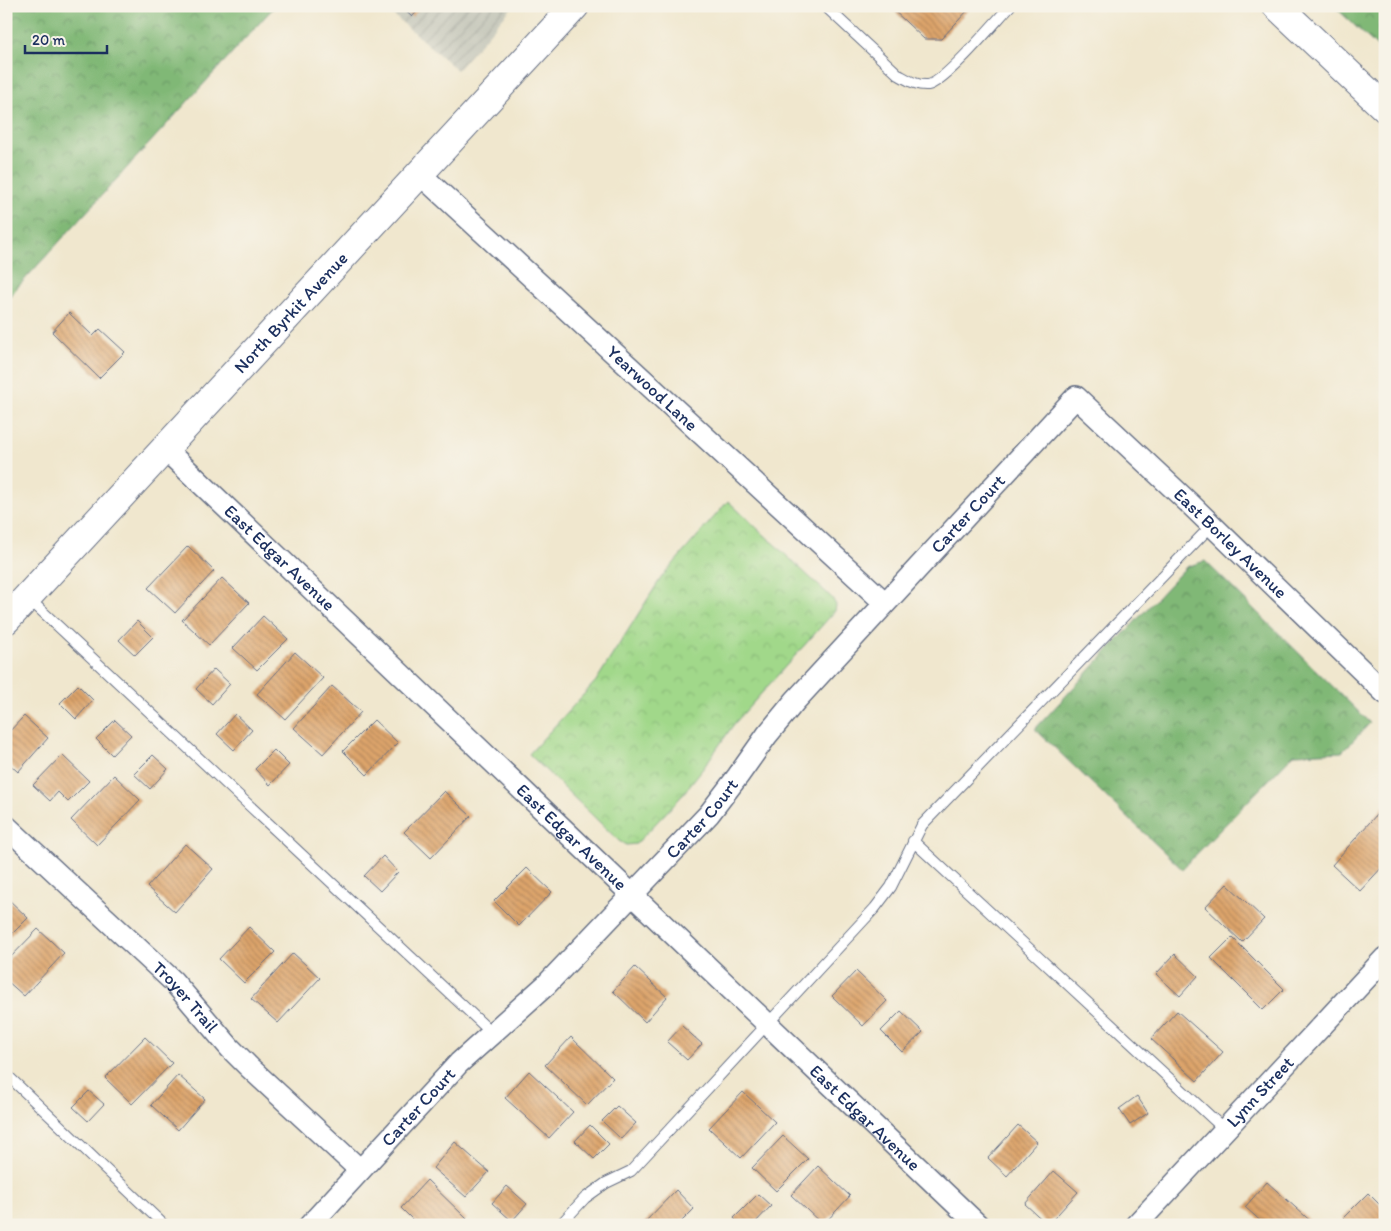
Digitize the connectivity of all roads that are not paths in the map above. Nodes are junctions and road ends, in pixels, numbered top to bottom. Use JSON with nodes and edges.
{"nodes":[{"id":1,"x":575,"y":6,"type":"edge"},
{"id":2,"x":825,"y":6,"type":"edge"},
{"id":3,"x":1010,"y":6,"type":"edge"},
{"id":4,"x":1277,"y":6,"type":"edge"},
{"id":5,"x":1385,"y":108,"type":"edge"},
{"id":6,"x":420,"y":174,"type":"junction"},
{"id":7,"x":1076,"y":397,"type":"joint"},
{"id":8,"x":165,"y":449,"type":"junction"},
{"id":9,"x":1212,"y":525,"type":"junction"},
{"id":10,"x":27,"y":598,"type":"junction"},
{"id":11,"x":885,"y":603,"type":"junction"},
{"id":12,"x":6,"y":620,"type":"edge"},
{"id":13,"x":1385,"y":693,"type":"edge"},
{"id":14,"x":6,"y":826,"type":"edge"},
{"id":15,"x":913,"y":841,"type":"junction"},
{"id":16,"x":631,"y":895,"type":"junction"},
{"id":17,"x":1385,"y":958,"type":"edge"},
{"id":18,"x":766,"y":1024,"type":"junction"},
{"id":19,"x":492,"y":1033,"type":"junction"},
{"id":20,"x":6,"y":1074,"type":"edge"},
{"id":21,"x":1225,"y":1130,"type":"junction"},
{"id":22,"x":360,"y":1170,"type":"junction"},
{"id":23,"x":164,"y":1225,"type":"edge"},
{"id":24,"x":310,"y":1225,"type":"edge"},
{"id":25,"x":560,"y":1225,"type":"edge"},
{"id":26,"x":978,"y":1225,"type":"edge"},
{"id":27,"x":1136,"y":1225,"type":"edge"}],
"edges":[{"from":1,"to":6,"type":"street","name":"North Byrkit Avenue"},
{"from":2,"to":3,"type":"lane"},
{"from":4,"to":5,"type":"street"},
{"from":6,"to":8,"type":"street","name":"North Byrkit Avenue"},
{"from":6,"to":11,"type":"street","name":"Yearwood Lane"},
{"from":7,"to":9,"type":"street","name":"East Borley Avenue"},
{"from":7,"to":11,"type":"street","name":"Carter Court"},
{"from":8,"to":10,"type":"street","name":"North Byrkit Avenue"},
{"from":8,"to":16,"type":"street","name":"East Edgar Avenue"},
{"from":9,"to":13,"type":"street","name":"East Borley Avenue"},
{"from":9,"to":15,"type":"lane"},
{"from":10,"to":12,"type":"street","name":"North Byrkit Avenue"},
{"from":10,"to":19,"type":"lane"},
{"from":11,"to":16,"type":"street","name":"Carter Court"},
{"from":14,"to":22,"type":"street","name":"Troyer Trail"},
{"from":15,"to":18,"type":"lane"},
{"from":15,"to":21,"type":"lane"},
{"from":16,"to":18,"type":"street","name":"East Edgar Avenue"},
{"from":16,"to":19,"type":"street","name":"Carter Court"},
{"from":17,"to":21,"type":"street","name":"Lynn Street"},
{"from":18,"to":25,"type":"lane"},
{"from":18,"to":26,"type":"street","name":"East Edgar Avenue"},
{"from":19,"to":22,"type":"street","name":"Carter Court"},
{"from":20,"to":23,"type":"lane"},
{"from":21,"to":27,"type":"street","name":"Lynn Street"},
{"from":22,"to":24,"type":"street","name":"Carter Court"}]}
